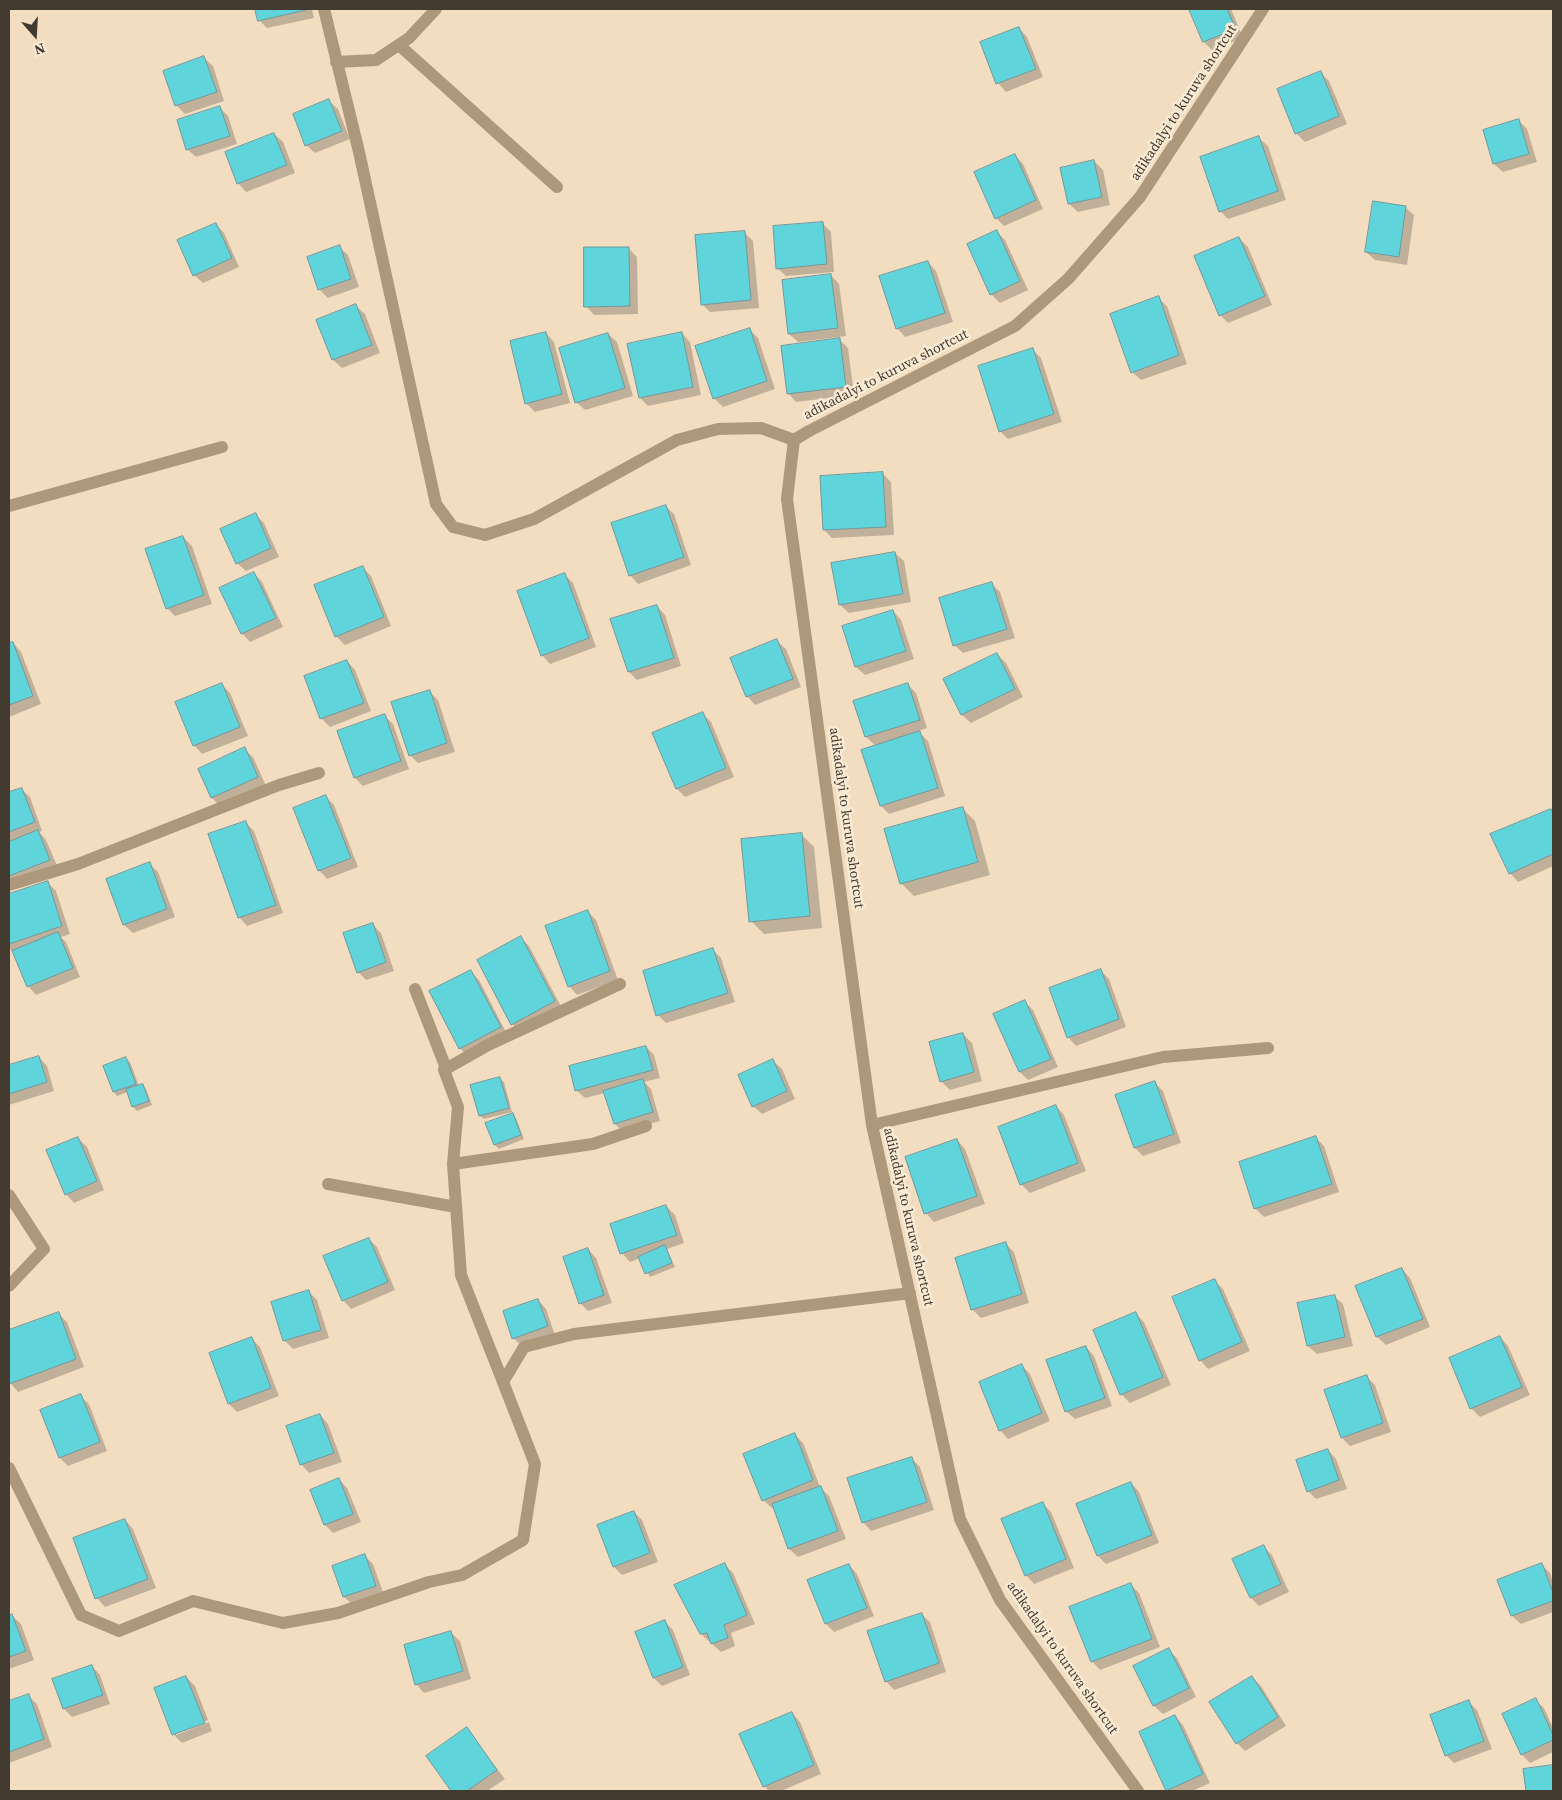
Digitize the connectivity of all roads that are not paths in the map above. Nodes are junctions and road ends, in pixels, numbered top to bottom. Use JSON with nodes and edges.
{"nodes":[{"id":1,"x":324,"y":9,"type":"edge"},
{"id":2,"x":436,"y":9,"type":"edge"},
{"id":3,"x":1264,"y":9,"type":"edge"},
{"id":4,"x":399,"y":45,"type":"junction"},
{"id":5,"x":336,"y":62,"type":"junction"},
{"id":6,"x":557,"y":187,"type":"dead end"},
{"id":7,"x":794,"y":440,"type":"junction"},
{"id":8,"x":222,"y":446,"type":"dead end"},
{"id":9,"x":9,"y":506,"type":"edge"},
{"id":10,"x":319,"y":773,"type":"dead end"},
{"id":11,"x":9,"y":885,"type":"edge"},
{"id":12,"x":620,"y":984,"type":"dead end"},
{"id":13,"x":416,"y":989,"type":"dead end"},
{"id":14,"x":1268,"y":1048,"type":"dead end"},
{"id":15,"x":446,"y":1068,"type":"junction"},
{"id":16,"x":646,"y":1126,"type":"dead end"},
{"id":17,"x":872,"y":1126,"type":"junction"},
{"id":18,"x":453,"y":1164,"type":"junction"},
{"id":19,"x":328,"y":1184,"type":"dead end"},
{"id":20,"x":9,"y":1195,"type":"edge"},
{"id":21,"x":456,"y":1207,"type":"junction"},
{"id":22,"x":9,"y":1286,"type":"edge"},
{"id":23,"x":910,"y":1292,"type":"junction"},
{"id":24,"x":503,"y":1382,"type":"junction"},
{"id":25,"x":9,"y":1468,"type":"edge"},
{"id":26,"x":1138,"y":1791,"type":"edge"}],
"edges":[{"from":1,"to":5,"type":"street"},
{"from":2,"to":4,"type":"street"},
{"from":3,"to":7,"type":"street","name":"adikadalyi to kuruva shortcut"},
{"from":4,"to":5,"type":"street"},
{"from":4,"to":6,"type":"street"},
{"from":5,"to":7,"type":"street"},
{"from":7,"to":17,"type":"street","name":"adikadalyi to kuruva shortcut"},
{"from":8,"to":9,"type":"street"},
{"from":10,"to":11,"type":"street"},
{"from":12,"to":15,"type":"street"},
{"from":13,"to":15,"type":"street"},
{"from":14,"to":17,"type":"street"},
{"from":15,"to":18,"type":"street"},
{"from":16,"to":18,"type":"street"},
{"from":17,"to":23,"type":"street","name":"adikadalyi to kuruva shortcut"},
{"from":18,"to":21,"type":"street"},
{"from":19,"to":21,"type":"street"},
{"from":20,"to":22,"type":"street"},
{"from":21,"to":24,"type":"street"},
{"from":23,"to":24,"type":"street"},
{"from":23,"to":26,"type":"street","name":"adikadalyi to kuruva shortcut"},
{"from":24,"to":25,"type":"street"}]}
